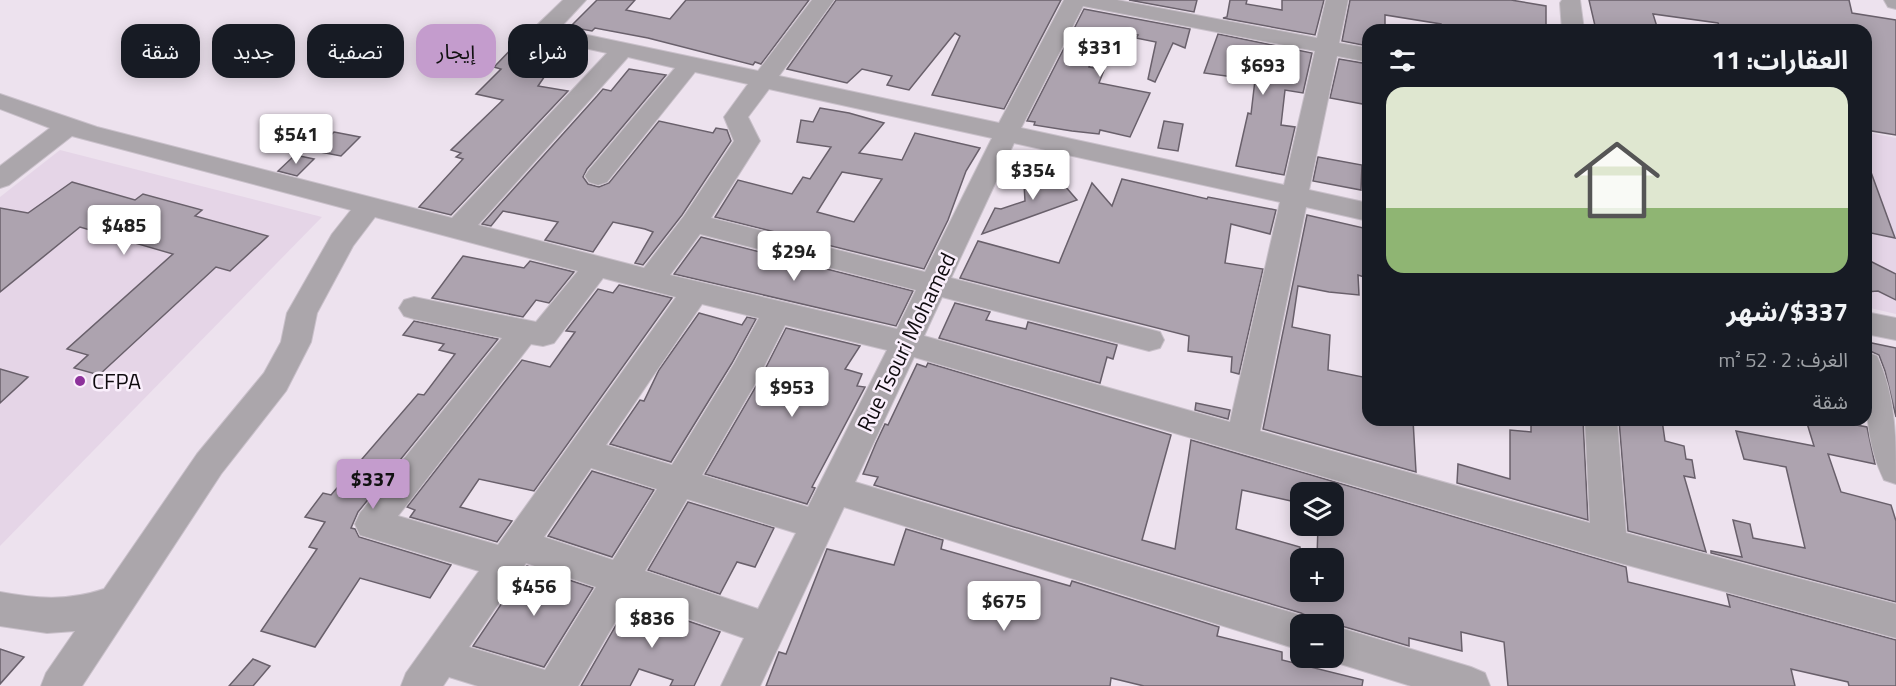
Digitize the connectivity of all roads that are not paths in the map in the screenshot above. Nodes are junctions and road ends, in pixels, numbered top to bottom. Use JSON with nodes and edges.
{"nodes":[{"id":1,"x":575,"y":0,"type":"edge"},
{"id":2,"x":822,"y":0,"type":"edge"},
{"id":3,"x":1075,"y":0,"type":"edge"},
{"id":4,"x":1083,"y":0,"type":"edge"},
{"id":5,"x":1337,"y":0,"type":"edge"},
{"id":6,"x":1566,"y":1,"type":"edge"},
{"id":7,"x":1572,"y":24,"type":"edge"},
{"id":8,"x":1328,"y":48,"type":"junction"},
{"id":9,"x":622,"y":50,"type":"junction"},
{"id":10,"x":1362,"y":54,"type":"edge"},
{"id":11,"x":690,"y":64,"type":"junction"},
{"id":12,"x":763,"y":79,"type":"junction"},
{"id":13,"x":0,"y":101,"type":"edge"},
{"id":14,"x":70,"y":124,"type":"junction"},
{"id":15,"x":1007,"y":132,"type":"junction"},
{"id":16,"x":598,"y":176,"type":"dead end"},
{"id":17,"x":0,"y":179,"type":"edge"},
{"id":18,"x":1295,"y":196,"type":"junction"},
{"id":19,"x":368,"y":207,"type":"junction"},
{"id":20,"x":1362,"y":211,"type":"edge"},
{"id":21,"x":694,"y":223,"type":"junction"},
{"id":22,"x":458,"y":229,"type":"junction"},
{"id":23,"x":597,"y":266,"type":"junction"},
{"id":24,"x":651,"y":280,"type":"junction"},
{"id":25,"x":933,"y":286,"type":"junction"},
{"id":26,"x":695,"y":292,"type":"junction"},
{"id":27,"x":414,"y":308,"type":"dead end"},
{"id":28,"x":777,"y":312,"type":"junction"},
{"id":29,"x":1872,"y":323,"type":"edge"},
{"id":30,"x":1896,"y":329,"type":"edge"},
{"id":31,"x":524,"y":332,"type":"junction"},
{"id":32,"x":1149,"y":340,"type":"dead end"},
{"id":33,"x":906,"y":343,"type":"junction"},
{"id":34,"x":1872,"y":385,"type":"edge"},
{"id":35,"x":1601,"y":426,"type":"edge"},
{"id":36,"x":1242,"y":439,"type":"junction"},
{"id":37,"x":583,"y":452,"type":"junction"},
{"id":38,"x":1896,"y":470,"type":"edge"},
{"id":39,"x":680,"y":483,"type":"junction"},
{"id":40,"x":834,"y":490,"type":"junction"},
{"id":41,"x":817,"y":525,"type":"junction"},
{"id":42,"x":1609,"y":544,"type":"junction"},
{"id":43,"x":512,"y":553,"type":"junction"},
{"id":44,"x":622,"y":578,"type":"junction"},
{"id":45,"x":117,"y":602,"type":"junction"},
{"id":46,"x":0,"y":609,"type":"edge"},
{"id":47,"x":1896,"y":621,"type":"edge"},
{"id":48,"x":767,"y":629,"type":"junction"},
{"id":49,"x":1290,"y":630,"type":"edge"},
{"id":50,"x":1344,"y":647,"type":"edge"},
{"id":51,"x":430,"y":671,"type":"edge"},
{"id":52,"x":60,"y":686,"type":"edge"},
{"id":53,"x":539,"y":686,"type":"edge"},
{"id":54,"x":557,"y":686,"type":"edge"},
{"id":55,"x":740,"y":686,"type":"edge"},
{"id":56,"x":1471,"y":686,"type":"edge"}],
"edges":[{"from":1,"to":9,"type":"street"},
{"from":2,"to":12,"type":"street"},
{"from":3,"to":15,"type":"street","name":"Rue Tsouri Mohamed"},
{"from":4,"to":8,"type":"street"},
{"from":5,"to":8,"type":"street"},
{"from":6,"to":7,"type":"street"},
{"from":8,"to":10,"type":"street"},
{"from":8,"to":18,"type":"street"},
{"from":9,"to":11,"type":"street"},
{"from":9,"to":22,"type":"street"},
{"from":11,"to":12,"type":"street"},
{"from":11,"to":16,"type":"street"},
{"from":12,"to":15,"type":"street"},
{"from":12,"to":21,"type":"street"},
{"from":13,"to":14,"type":"street"},
{"from":14,"to":17,"type":"street"},
{"from":14,"to":19,"type":"street"},
{"from":15,"to":18,"type":"street"},
{"from":15,"to":25,"type":"street","name":"Rue Tsouri Mohamed"},
{"from":18,"to":20,"type":"street"},
{"from":18,"to":36,"type":"street"},
{"from":19,"to":22,"type":"street"},
{"from":19,"to":45,"type":"street"},
{"from":21,"to":24,"type":"street"},
{"from":21,"to":25,"type":"street"},
{"from":22,"to":23,"type":"street"},
{"from":23,"to":24,"type":"street"},
{"from":23,"to":31,"type":"street"},
{"from":24,"to":26,"type":"street"},
{"from":25,"to":32,"type":"street"},
{"from":25,"to":33,"type":"street","name":"Rue Tsouri Mohamed"},
{"from":26,"to":28,"type":"street"},
{"from":26,"to":37,"type":"street"},
{"from":27,"to":31,"type":"street"},
{"from":28,"to":33,"type":"street"},
{"from":28,"to":39,"type":"street"},
{"from":29,"to":30,"type":"street"},
{"from":31,"to":43,"type":"street"},
{"from":33,"to":36,"type":"street"},
{"from":33,"to":40,"type":"street","name":"Rue Tsouri Mohamed"},
{"from":34,"to":38,"type":"street"},
{"from":35,"to":42,"type":"street"},
{"from":36,"to":42,"type":"street"},
{"from":37,"to":39,"type":"street"},
{"from":37,"to":43,"type":"street"},
{"from":39,"to":41,"type":"street"},
{"from":39,"to":44,"type":"street"},
{"from":40,"to":41,"type":"street","name":"Rue Tsouri Mohamed"},
{"from":40,"to":49,"type":"street"},
{"from":41,"to":48,"type":"street","name":"Rue Tsouri Mohamed"},
{"from":42,"to":47,"type":"street"},
{"from":43,"to":44,"type":"street"},
{"from":43,"to":51,"type":"street"},
{"from":44,"to":48,"type":"street"},
{"from":44,"to":54,"type":"street"},
{"from":45,"to":46,"type":"street"},
{"from":45,"to":52,"type":"street"},
{"from":48,"to":55,"type":"street","name":"Rue Tsouri Mohamed"},
{"from":50,"to":56,"type":"street"},
{"from":51,"to":53,"type":"street"}]}
